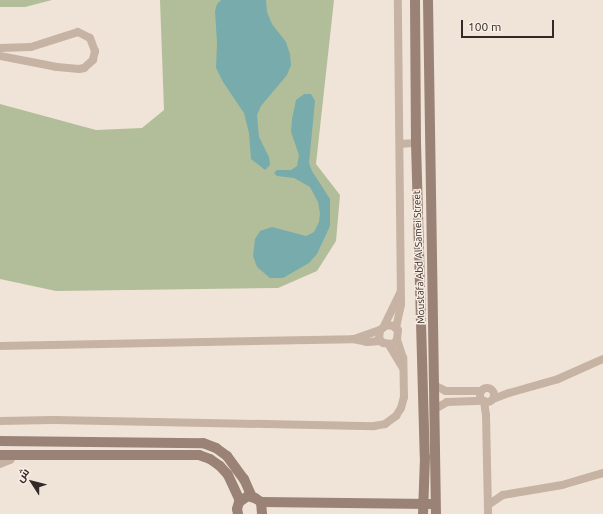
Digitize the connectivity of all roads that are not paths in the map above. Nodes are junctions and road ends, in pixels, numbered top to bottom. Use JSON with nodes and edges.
{"nodes":[{"id":1,"x":398,"y":0,"type":"edge"},
{"id":2,"x":415,"y":0,"type":"edge"},
{"id":3,"x":428,"y":0,"type":"edge"},
{"id":4,"x":0,"y":48,"type":"edge"},
{"id":5,"x":0,"y":56,"type":"edge"},
{"id":6,"x":416,"y":60,"type":"junction"},
{"id":7,"x":430,"y":61,"type":"junction"},
{"id":8,"x":431,"y":94,"type":"junction"},
{"id":9,"x":415,"y":98,"type":"junction"},
{"id":10,"x":416,"y":143,"type":"junction"},
{"id":11,"x":400,"y":144,"type":"junction"},
{"id":12,"x":401,"y":290,"type":"junction"},
{"id":13,"x":382,"y":328,"type":"junction"},
{"id":14,"x":396,"y":328,"type":"junction"},
{"id":15,"x":353,"y":339,"type":"junction"},
{"id":16,"x":397,"y":340,"type":"junction"},
{"id":17,"x":381,"y":341,"type":"junction"},
{"id":18,"x":389,"y":345,"type":"junction"},
{"id":19,"x":0,"y":346,"type":"edge"},
{"id":20,"x":603,"y":359,"type":"edge"},
{"id":21,"x":402,"y":367,"type":"junction"},
{"id":22,"x":434,"y":385,"type":"junction"},
{"id":23,"x":492,"y":390,"type":"junction"},
{"id":24,"x":481,"y":391,"type":"junction"},
{"id":25,"x":509,"y":392,"type":"junction"},
{"id":26,"x":488,"y":400,"type":"junction"},
{"id":27,"x":435,"y":409,"type":"junction"},
{"id":28,"x":0,"y":421,"type":"edge"},
{"id":29,"x":0,"y":441,"type":"edge"},
{"id":30,"x":59,"y":441,"type":"junction"},
{"id":31,"x":0,"y":455,"type":"edge"},
{"id":32,"x":14,"y":455,"type":"junction"},
{"id":33,"x":59,"y":455,"type":"junction"},
{"id":34,"x":0,"y":464,"type":"edge"},
{"id":35,"x":603,"y":473,"type":"edge"},
{"id":36,"x":488,"y":487,"type":"junction"},
{"id":37,"x":503,"y":495,"type":"junction"},
{"id":38,"x":252,"y":497,"type":"junction"},
{"id":39,"x":240,"y":501,"type":"junction"},
{"id":40,"x":261,"y":502,"type":"junction"},
{"id":41,"x":488,"y":505,"type":"junction"},
{"id":42,"x":423,"y":509,"type":"edge"},
{"id":43,"x":436,"y":509,"type":"edge"},
{"id":44,"x":237,"y":514,"type":"edge"},
{"id":45,"x":262,"y":514,"type":"edge"},
{"id":46,"x":488,"y":514,"type":"edge"}],
"edges":[{"from":1,"to":11,"type":"street"},
{"from":2,"to":6,"type":"street","name":"Moustafa Abd Al Samei Street"},
{"from":3,"to":7,"type":"street","name":"Moustafa Abd Al Samei Street"},
{"from":4,"to":5,"type":"street"},
{"from":6,"to":7,"type":"street"},
{"from":6,"to":9,"type":"street","name":"Moustafa Abd Al Samei Street"},
{"from":7,"to":8,"type":"street","name":"Moustafa Abd Al Samei Street"},
{"from":8,"to":9,"type":"street"},
{"from":8,"to":22,"type":"street","name":"Moustafa Abd Al Samei Street"},
{"from":9,"to":10,"type":"street","name":"Moustafa Abd Al Samei Street"},
{"from":10,"to":11,"type":"street"},
{"from":10,"to":42,"type":"street","name":"Moustafa Abd Al Samei Street"},
{"from":11,"to":12,"type":"street"},
{"from":12,"to":13,"type":"street"},
{"from":12,"to":14,"type":"street"},
{"from":13,"to":14,"type":"street"},
{"from":13,"to":15,"type":"street"},
{"from":13,"to":17,"type":"street"},
{"from":14,"to":16,"type":"street"},
{"from":15,"to":17,"type":"street"},
{"from":15,"to":19,"type":"street"},
{"from":16,"to":18,"type":"street"},
{"from":16,"to":21,"type":"street"},
{"from":17,"to":18,"type":"street"},
{"from":18,"to":21,"type":"street"},
{"from":20,"to":25,"type":"street"},
{"from":21,"to":28,"type":"street"},
{"from":22,"to":24,"type":"street"},
{"from":22,"to":27,"type":"street","name":"Moustafa Abd Al Samei Street"},
{"from":23,"to":24,"type":"street"},
{"from":23,"to":25,"type":"street"},
{"from":23,"to":26,"type":"street"},
{"from":24,"to":26,"type":"street"},
{"from":25,"to":26,"type":"street"},
{"from":26,"to":27,"type":"street"},
{"from":26,"to":36,"type":"street"},
{"from":27,"to":43,"type":"street","name":"Moustafa Abd Al Samei Street"},
{"from":29,"to":30,"type":"street"},
{"from":30,"to":33,"type":"street"},
{"from":30,"to":38,"type":"street"},
{"from":31,"to":32,"type":"street"},
{"from":32,"to":33,"type":"street"},
{"from":32,"to":34,"type":"street"},
{"from":33,"to":39,"type":"street"},
{"from":35,"to":37,"type":"street"},
{"from":36,"to":37,"type":"street"},
{"from":36,"to":41,"type":"street"},
{"from":37,"to":41,"type":"street"},
{"from":38,"to":39,"type":"street"},
{"from":38,"to":40,"type":"street"},
{"from":39,"to":44,"type":"street"},
{"from":40,"to":42,"type":"street"},
{"from":40,"to":45,"type":"street"},
{"from":41,"to":46,"type":"street"},
{"from":42,"to":43,"type":"street"}]}
